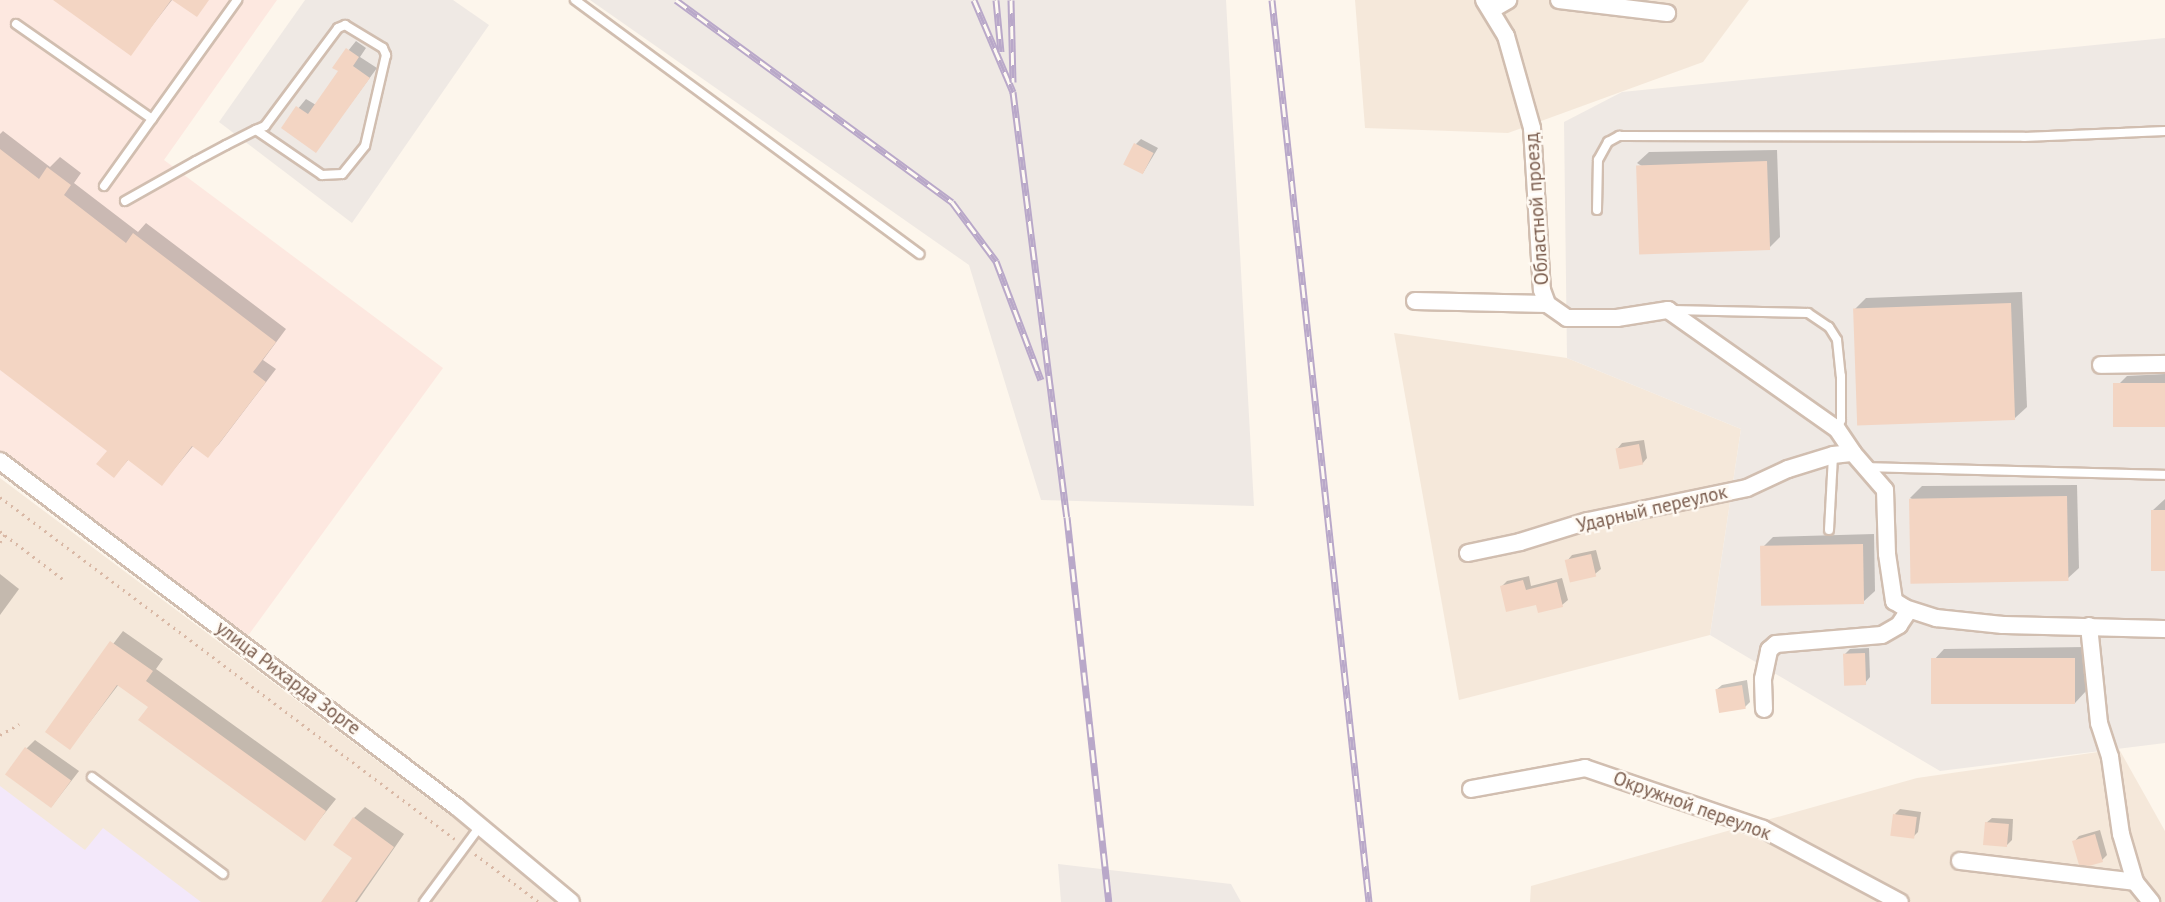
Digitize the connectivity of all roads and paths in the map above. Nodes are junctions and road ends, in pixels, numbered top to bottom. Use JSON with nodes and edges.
{"nodes":[{"id":1,"x":237,"y":0,"type":"edge"},
{"id":2,"x":575,"y":0,"type":"edge"},
{"id":3,"x":1508,"y":0,"type":"edge"},
{"id":4,"x":1559,"y":0,"type":"edge"},
{"id":5,"x":1488,"y":5,"type":"edge"},
{"id":6,"x":1667,"y":13,"type":"dead end"},
{"id":7,"x":16,"y":24,"type":"dead end"},
{"id":8,"x":152,"y":119,"type":"junction"},
{"id":9,"x":256,"y":130,"type":"junction"},
{"id":10,"x":2165,"y":131,"type":"edge"},
{"id":11,"x":104,"y":186,"type":"dead end"},
{"id":12,"x":125,"y":201,"type":"dead end"},
{"id":13,"x":1597,"y":210,"type":"dead end"},
{"id":14,"x":919,"y":254,"type":"dead end"},
{"id":15,"x":1415,"y":301,"type":"dead end"},
{"id":16,"x":1547,"y":304,"type":"junction"},
{"id":17,"x":1668,"y":310,"type":"junction"},
{"id":18,"x":2165,"y":364,"type":"edge"},
{"id":19,"x":2101,"y":365,"type":"dead end"},
{"id":20,"x":1837,"y":429,"type":"junction"},
{"id":21,"x":1853,"y":453,"type":"junction"},
{"id":22,"x":1833,"y":455,"type":"junction"},
{"id":23,"x":0,"y":461,"type":"edge"},
{"id":24,"x":1867,"y":467,"type":"junction"},
{"id":25,"x":2165,"y":475,"type":"edge"},
{"id":26,"x":0,"y":498,"type":"edge"},
{"id":27,"x":1829,"y":530,"type":"dead end"},
{"id":28,"x":0,"y":531,"type":"edge"},
{"id":29,"x":5,"y":535,"type":"junction"},
{"id":30,"x":0,"y":543,"type":"edge"},
{"id":31,"x":1468,"y":553,"type":"dead end"},
{"id":32,"x":64,"y":580,"type":"dead end"},
{"id":33,"x":1909,"y":610,"type":"junction"},
{"id":34,"x":2089,"y":626,"type":"junction"},
{"id":35,"x":2165,"y":629,"type":"edge"},
{"id":36,"x":1764,"y":709,"type":"dead end"},
{"id":37,"x":19,"y":724,"type":"dead end"},
{"id":38,"x":0,"y":735,"type":"edge"},
{"id":39,"x":92,"y":776,"type":"dead end"},
{"id":40,"x":1471,"y":789,"type":"dead end"},
{"id":41,"x":481,"y":825,"type":"junction"},
{"id":42,"x":465,"y":846,"type":"junction"},
{"id":43,"x":1960,"y":861,"type":"dead end"},
{"id":44,"x":223,"y":874,"type":"dead end"},
{"id":45,"x":2135,"y":882,"type":"junction"},
{"id":46,"x":424,"y":902,"type":"edge"},
{"id":47,"x":539,"y":902,"type":"edge"},
{"id":48,"x":571,"y":902,"type":"edge"},
{"id":49,"x":1900,"y":902,"type":"edge"},
{"id":50,"x":2151,"y":902,"type":"edge"}],
"edges":[{"from":1,"to":8,"type":"lane"},
{"from":2,"to":14,"type":"lane"},
{"from":3,"to":5,"type":"street"},
{"from":4,"to":6,"type":"street"},
{"from":5,"to":16,"type":"street","name":"Областной проезд"},
{"from":7,"to":8,"type":"lane"},
{"from":8,"to":11,"type":"lane"},
{"from":9,"to":9,"type":"lane"},
{"from":9,"to":12,"type":"lane"},
{"from":10,"to":13,"type":"lane"},
{"from":15,"to":16,"type":"street"},
{"from":16,"to":17,"type":"street","name":"Областной проезд"},
{"from":17,"to":20,"type":"street"},
{"from":17,"to":20,"type":"lane"},
{"from":18,"to":19,"type":"street"},
{"from":20,"to":21,"type":"street"},
{"from":21,"to":22,"type":"street","name":"Ударный переулок"},
{"from":21,"to":24,"type":"street"},
{"from":22,"to":27,"type":"lane"},
{"from":22,"to":31,"type":"street","name":"Ударный переулок"},
{"from":23,"to":41,"type":"street","name":"улица Рихарда Зорге"},
{"from":24,"to":25,"type":"lane"},
{"from":24,"to":33,"type":"street"},
{"from":26,"to":42,"type":"path"},
{"from":28,"to":29,"type":"path"},
{"from":29,"to":30,"type":"path"},
{"from":29,"to":32,"type":"path"},
{"from":33,"to":34,"type":"street"},
{"from":33,"to":36,"type":"street"},
{"from":34,"to":35,"type":"street"},
{"from":34,"to":45,"type":"street"},
{"from":37,"to":38,"type":"path"},
{"from":39,"to":44,"type":"lane"},
{"from":40,"to":49,"type":"street","name":"Окружной переулок"},
{"from":41,"to":42,"type":"lane"},
{"from":41,"to":48,"type":"street","name":"улица Рихарда Зорге"},
{"from":42,"to":46,"type":"lane"},
{"from":42,"to":47,"type":"path"},
{"from":43,"to":45,"type":"street"},
{"from":45,"to":50,"type":"street"}]}
